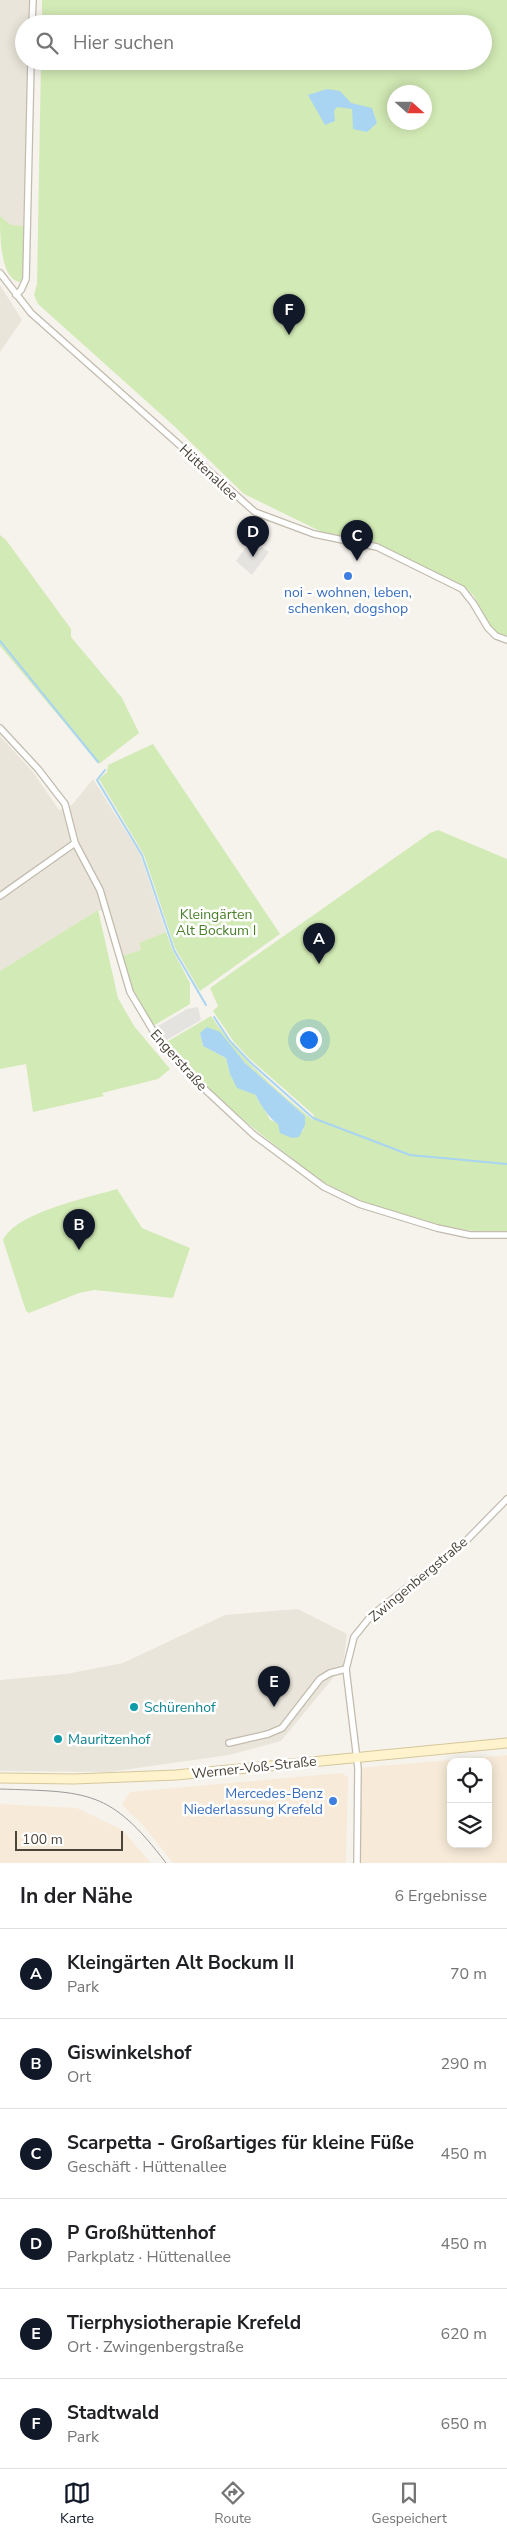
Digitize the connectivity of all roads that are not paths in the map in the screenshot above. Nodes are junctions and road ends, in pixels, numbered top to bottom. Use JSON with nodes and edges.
{"nodes":[{"id":1,"x":33,"y":0,"type":"edge"},
{"id":2,"x":32,"y":15,"type":"edge"},
{"id":3,"x":31,"y":70,"type":"edge"},
{"id":4,"x":0,"y":273,"type":"edge"},
{"id":5,"x":16,"y":295,"type":"junction"},
{"id":6,"x":507,"y":640,"type":"edge"},
{"id":7,"x":0,"y":728,"type":"edge"},
{"id":8,"x":76,"y":843,"type":"junction"},
{"id":9,"x":0,"y":896,"type":"edge"},
{"id":10,"x":507,"y":1236,"type":"edge"},
{"id":11,"x":507,"y":1499,"type":"edge"},
{"id":12,"x":346,"y":1669,"type":"junction"},
{"id":13,"x":507,"y":1742,"type":"edge"},
{"id":14,"x":229,"y":1743,"type":"dead end"},
{"id":15,"x":357,"y":1756,"type":"junction"},
{"id":16,"x":0,"y":1778,"type":"edge"},
{"id":17,"x":357,"y":1863,"type":"edge"}],
"edges":[{"from":1,"to":2,"type":"street"},
{"from":3,"to":5,"type":"street"},
{"from":4,"to":5,"type":"street","name":"Hüttenallee"},
{"from":5,"to":6,"type":"street","name":"Hüttenallee"},
{"from":7,"to":8,"type":"street","name":"Engerstraße"},
{"from":8,"to":9,"type":"street"},
{"from":8,"to":10,"type":"street","name":"Engerstraße"},
{"from":11,"to":12,"type":"street","name":"Zwingenbergstraße"},
{"from":12,"to":14,"type":"street"},
{"from":12,"to":15,"type":"street","name":"Zwingenbergstraße"},
{"from":13,"to":15,"type":"main road","name":"Werner-Voß-Straße"},
{"from":15,"to":16,"type":"main road","name":"Werner-Voß-Straße"},
{"from":15,"to":17,"type":"street","name":"Zwingenbergstraße"}]}
